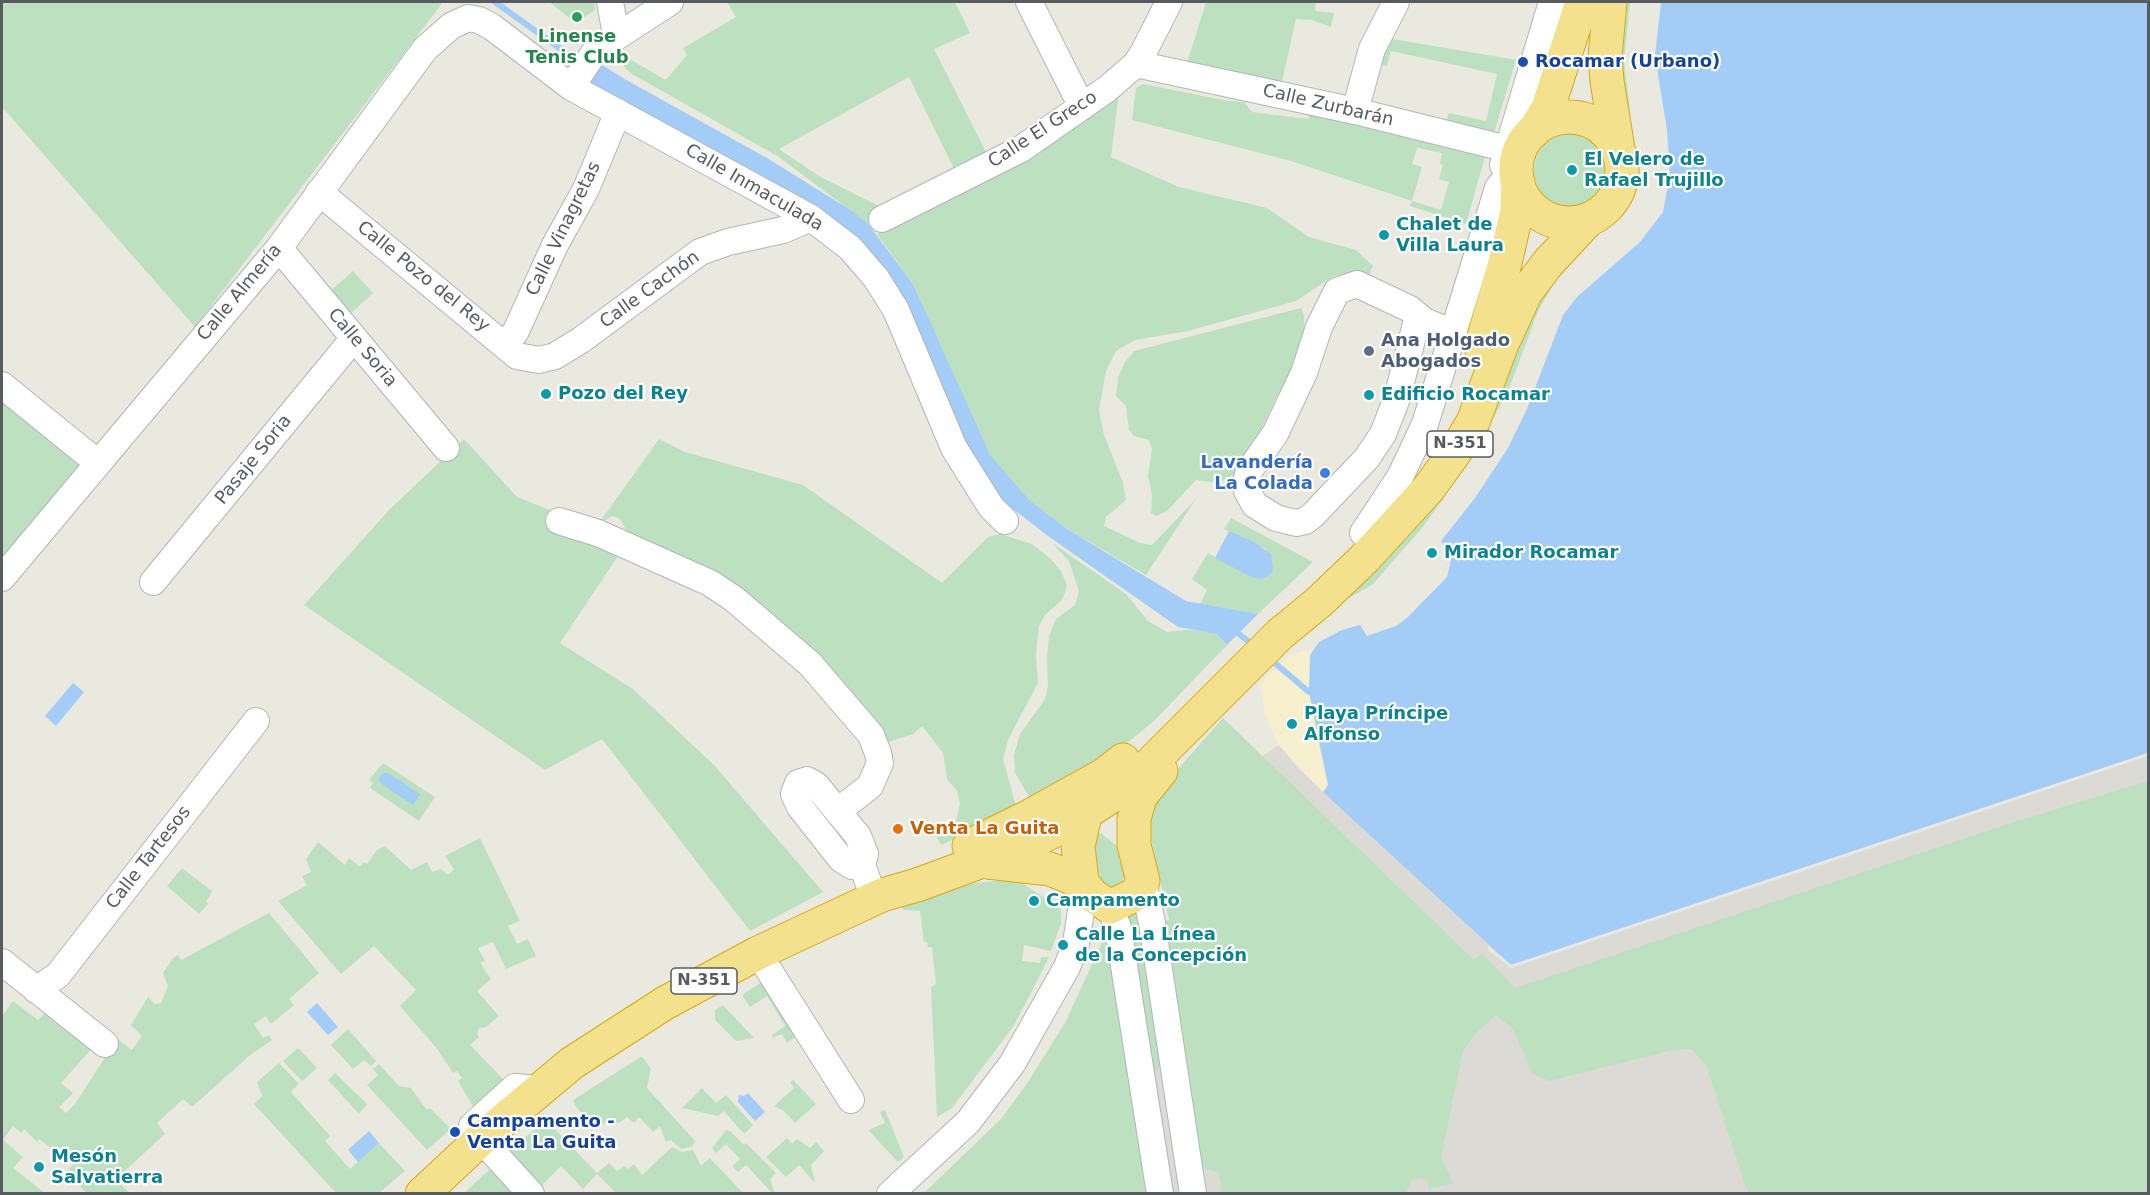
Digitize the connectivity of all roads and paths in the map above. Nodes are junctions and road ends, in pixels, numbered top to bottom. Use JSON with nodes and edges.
{"nodes":[{"id":1,"x":610,"y":2,"type":"edge"},
{"id":2,"x":670,"y":2,"type":"edge"},
{"id":3,"x":1029,"y":2,"type":"edge"},
{"id":4,"x":1169,"y":2,"type":"edge"},
{"id":5,"x":1396,"y":2,"type":"edge"},
{"id":6,"x":1552,"y":2,"type":"edge"},
{"id":7,"x":1582,"y":2,"type":"edge"},
{"id":8,"x":1610,"y":2,"type":"edge"},
{"id":9,"x":479,"y":20,"type":"joint"},
{"id":10,"x":616,"y":35,"type":"junction"},
{"id":11,"x":1136,"y":64,"type":"junction"},
{"id":12,"x":572,"y":85,"type":"junction"},
{"id":13,"x":1082,"y":107,"type":"junction"},
{"id":14,"x":1355,"y":111,"type":"junction"},
{"id":15,"x":618,"y":112,"type":"junction"},
{"id":16,"x":1516,"y":155,"type":"junction"},
{"id":17,"x":1622,"y":162,"type":"junction"},
{"id":18,"x":319,"y":192,"type":"junction"},
{"id":19,"x":811,"y":218,"type":"junction"},
{"id":20,"x":882,"y":219,"type":"dead end"},
{"id":21,"x":1589,"y":219,"type":"junction"},
{"id":22,"x":279,"y":248,"type":"junction"},
{"id":23,"x":1424,"y":321,"type":"junction"},
{"id":24,"x":1454,"y":333,"type":"junction"},
{"id":25,"x":354,"y":338,"type":"junction"},
{"id":26,"x":506,"y":345,"type":"junction"},
{"id":27,"x":528,"y":359,"type":"joint"},
{"id":28,"x":2,"y":386,"type":"edge"},
{"id":29,"x":446,"y":448,"type":"dead end"},
{"id":30,"x":98,"y":463,"type":"junction"},
{"id":31,"x":559,"y":520,"type":"dead end"},
{"id":32,"x":1005,"y":521,"type":"dead end"},
{"id":33,"x":1363,"y":533,"type":"junction"},
{"id":34,"x":2,"y":578,"type":"edge"},
{"id":35,"x":153,"y":582,"type":"dead end"},
{"id":36,"x":1278,"y":632,"type":"junction"},
{"id":37,"x":1200,"y":711,"type":"junction"},
{"id":38,"x":256,"y":721,"type":"dead end"},
{"id":39,"x":1144,"y":743,"type":"junction"},
{"id":40,"x":838,"y":811,"type":"junction"},
{"id":41,"x":1084,"y":814,"type":"junction"},
{"id":42,"x":1028,"y":817,"type":"junction"},
{"id":43,"x":1134,"y":845,"type":"junction"},
{"id":44,"x":984,"y":862,"type":"junction"},
{"id":45,"x":862,"y":865,"type":"junction"},
{"id":46,"x":1143,"y":881,"type":"junction"},
{"id":47,"x":1096,"y":895,"type":"junction"},
{"id":48,"x":878,"y":896,"type":"junction"},
{"id":49,"x":758,"y":953,"type":"junction"},
{"id":50,"x":2,"y":963,"type":"edge"},
{"id":51,"x":36,"y":990,"type":"junction"},
{"id":52,"x":105,"y":1044,"type":"dead end"},
{"id":53,"x":850,"y":1100,"type":"dead end"},
{"id":54,"x":1148,"y":1115,"type":"junction"},
{"id":55,"x":1182,"y":1117,"type":"junction"},
{"id":56,"x":475,"y":1145,"type":"junction"},
{"id":57,"x":1190,"y":1187,"type":"edge"},
{"id":58,"x":433,"y":1188,"type":"edge"},
{"id":59,"x":1161,"y":1191,"type":"edge"},
{"id":60,"x":531,"y":1194,"type":"edge"},
{"id":61,"x":890,"y":1194,"type":"edge"}],
"edges":[{"from":1,"to":10,"type":"street"},
{"from":2,"to":10,"type":"street"},
{"from":3,"to":13,"type":"street"},
{"from":4,"to":11,"type":"street","name":"Calle El Greco"},
{"from":5,"to":14,"type":"street"},
{"from":6,"to":16,"type":"street"},
{"from":7,"to":16,"type":"highway","number":"N-351"},
{"from":8,"to":17,"type":"highway","number":"N-351"},
{"from":9,"to":12,"type":"street","name":"Calle Inmaculada"},
{"from":9,"to":18,"type":"street","name":"Calle Almería"},
{"from":10,"to":12,"type":"street"},
{"from":11,"to":13,"type":"street","name":"Calle El Greco"},
{"from":11,"to":14,"type":"street","name":"Calle Zurbarán"},
{"from":12,"to":15,"type":"street","name":"Calle Inmaculada"},
{"from":13,"to":20,"type":"street","name":"Calle El Greco"},
{"from":14,"to":16,"type":"street","name":"Calle Zurbarán"},
{"from":15,"to":19,"type":"street","name":"Calle Inmaculada"},
{"from":15,"to":26,"type":"street","name":"Calle Vinagretas"},
{"from":16,"to":17,"type":"highway"},
{"from":16,"to":21,"type":"highway"},
{"from":16,"to":24,"type":"street"},
{"from":16,"to":33,"type":"highway","number":"N-351"},
{"from":17,"to":21,"type":"highway","number":"N-351"},
{"from":18,"to":22,"type":"street","name":"Calle Almería"},
{"from":18,"to":26,"type":"street","name":"Calle Pozo del Rey"},
{"from":19,"to":27,"type":"street","name":"Calle Cachón"},
{"from":19,"to":32,"type":"street","name":"Calle Inmaculada"},
{"from":21,"to":36,"type":"highway","number":"N-351"},
{"from":22,"to":25,"type":"street","name":"Calle Soria"},
{"from":22,"to":30,"type":"street","name":"Calle Almería"},
{"from":23,"to":23,"type":"street"},
{"from":23,"to":24,"type":"street"},
{"from":24,"to":33,"type":"street"},
{"from":25,"to":29,"type":"street","name":"Calle Soria"},
{"from":25,"to":35,"type":"street","name":"Pasaje Soria"},
{"from":26,"to":27,"type":"street","name":"Calle Pozo del Rey"},
{"from":28,"to":30,"type":"street"},
{"from":30,"to":34,"type":"street","name":"Calle Almería"},
{"from":31,"to":40,"type":"street"},
{"from":33,"to":36,"type":"highway","number":"N-351"},
{"from":36,"to":37,"type":"highway"},
{"from":37,"to":39,"type":"highway","number":"N-351"},
{"from":37,"to":41,"type":"highway","number":"N-351"},
{"from":37,"to":43,"type":"highway"},
{"from":38,"to":51,"type":"street","name":"Calle Tartesos"},
{"from":39,"to":41,"type":"highway"},
{"from":39,"to":42,"type":"highway","number":"N-351"},
{"from":40,"to":45,"type":"street"},
{"from":40,"to":45,"type":"street"},
{"from":41,"to":42,"type":"highway"},
{"from":41,"to":43,"type":"highway"},
{"from":41,"to":44,"type":"highway","number":"N-351"},
{"from":41,"to":47,"type":"highway"},
{"from":42,"to":48,"type":"highway","number":"N-351"},
{"from":43,"to":46,"type":"highway"},
{"from":44,"to":47,"type":"highway"},
{"from":44,"to":48,"type":"highway","number":"N-351"},
{"from":45,"to":48,"type":"street"},
{"from":46,"to":47,"type":"highway"},
{"from":46,"to":55,"type":"street"},
{"from":47,"to":54,"type":"street"},
{"from":47,"to":61,"type":"street"},
{"from":48,"to":49,"type":"highway","number":"N-351"},
{"from":49,"to":53,"type":"street"},
{"from":49,"to":56,"type":"highway","number":"N-351"},
{"from":50,"to":51,"type":"street"},
{"from":51,"to":52,"type":"street"},
{"from":54,"to":55,"type":"street"},
{"from":54,"to":59,"type":"street"},
{"from":55,"to":57,"type":"street"},
{"from":56,"to":58,"type":"highway","number":"N-351"},
{"from":56,"to":60,"type":"street"}]}
